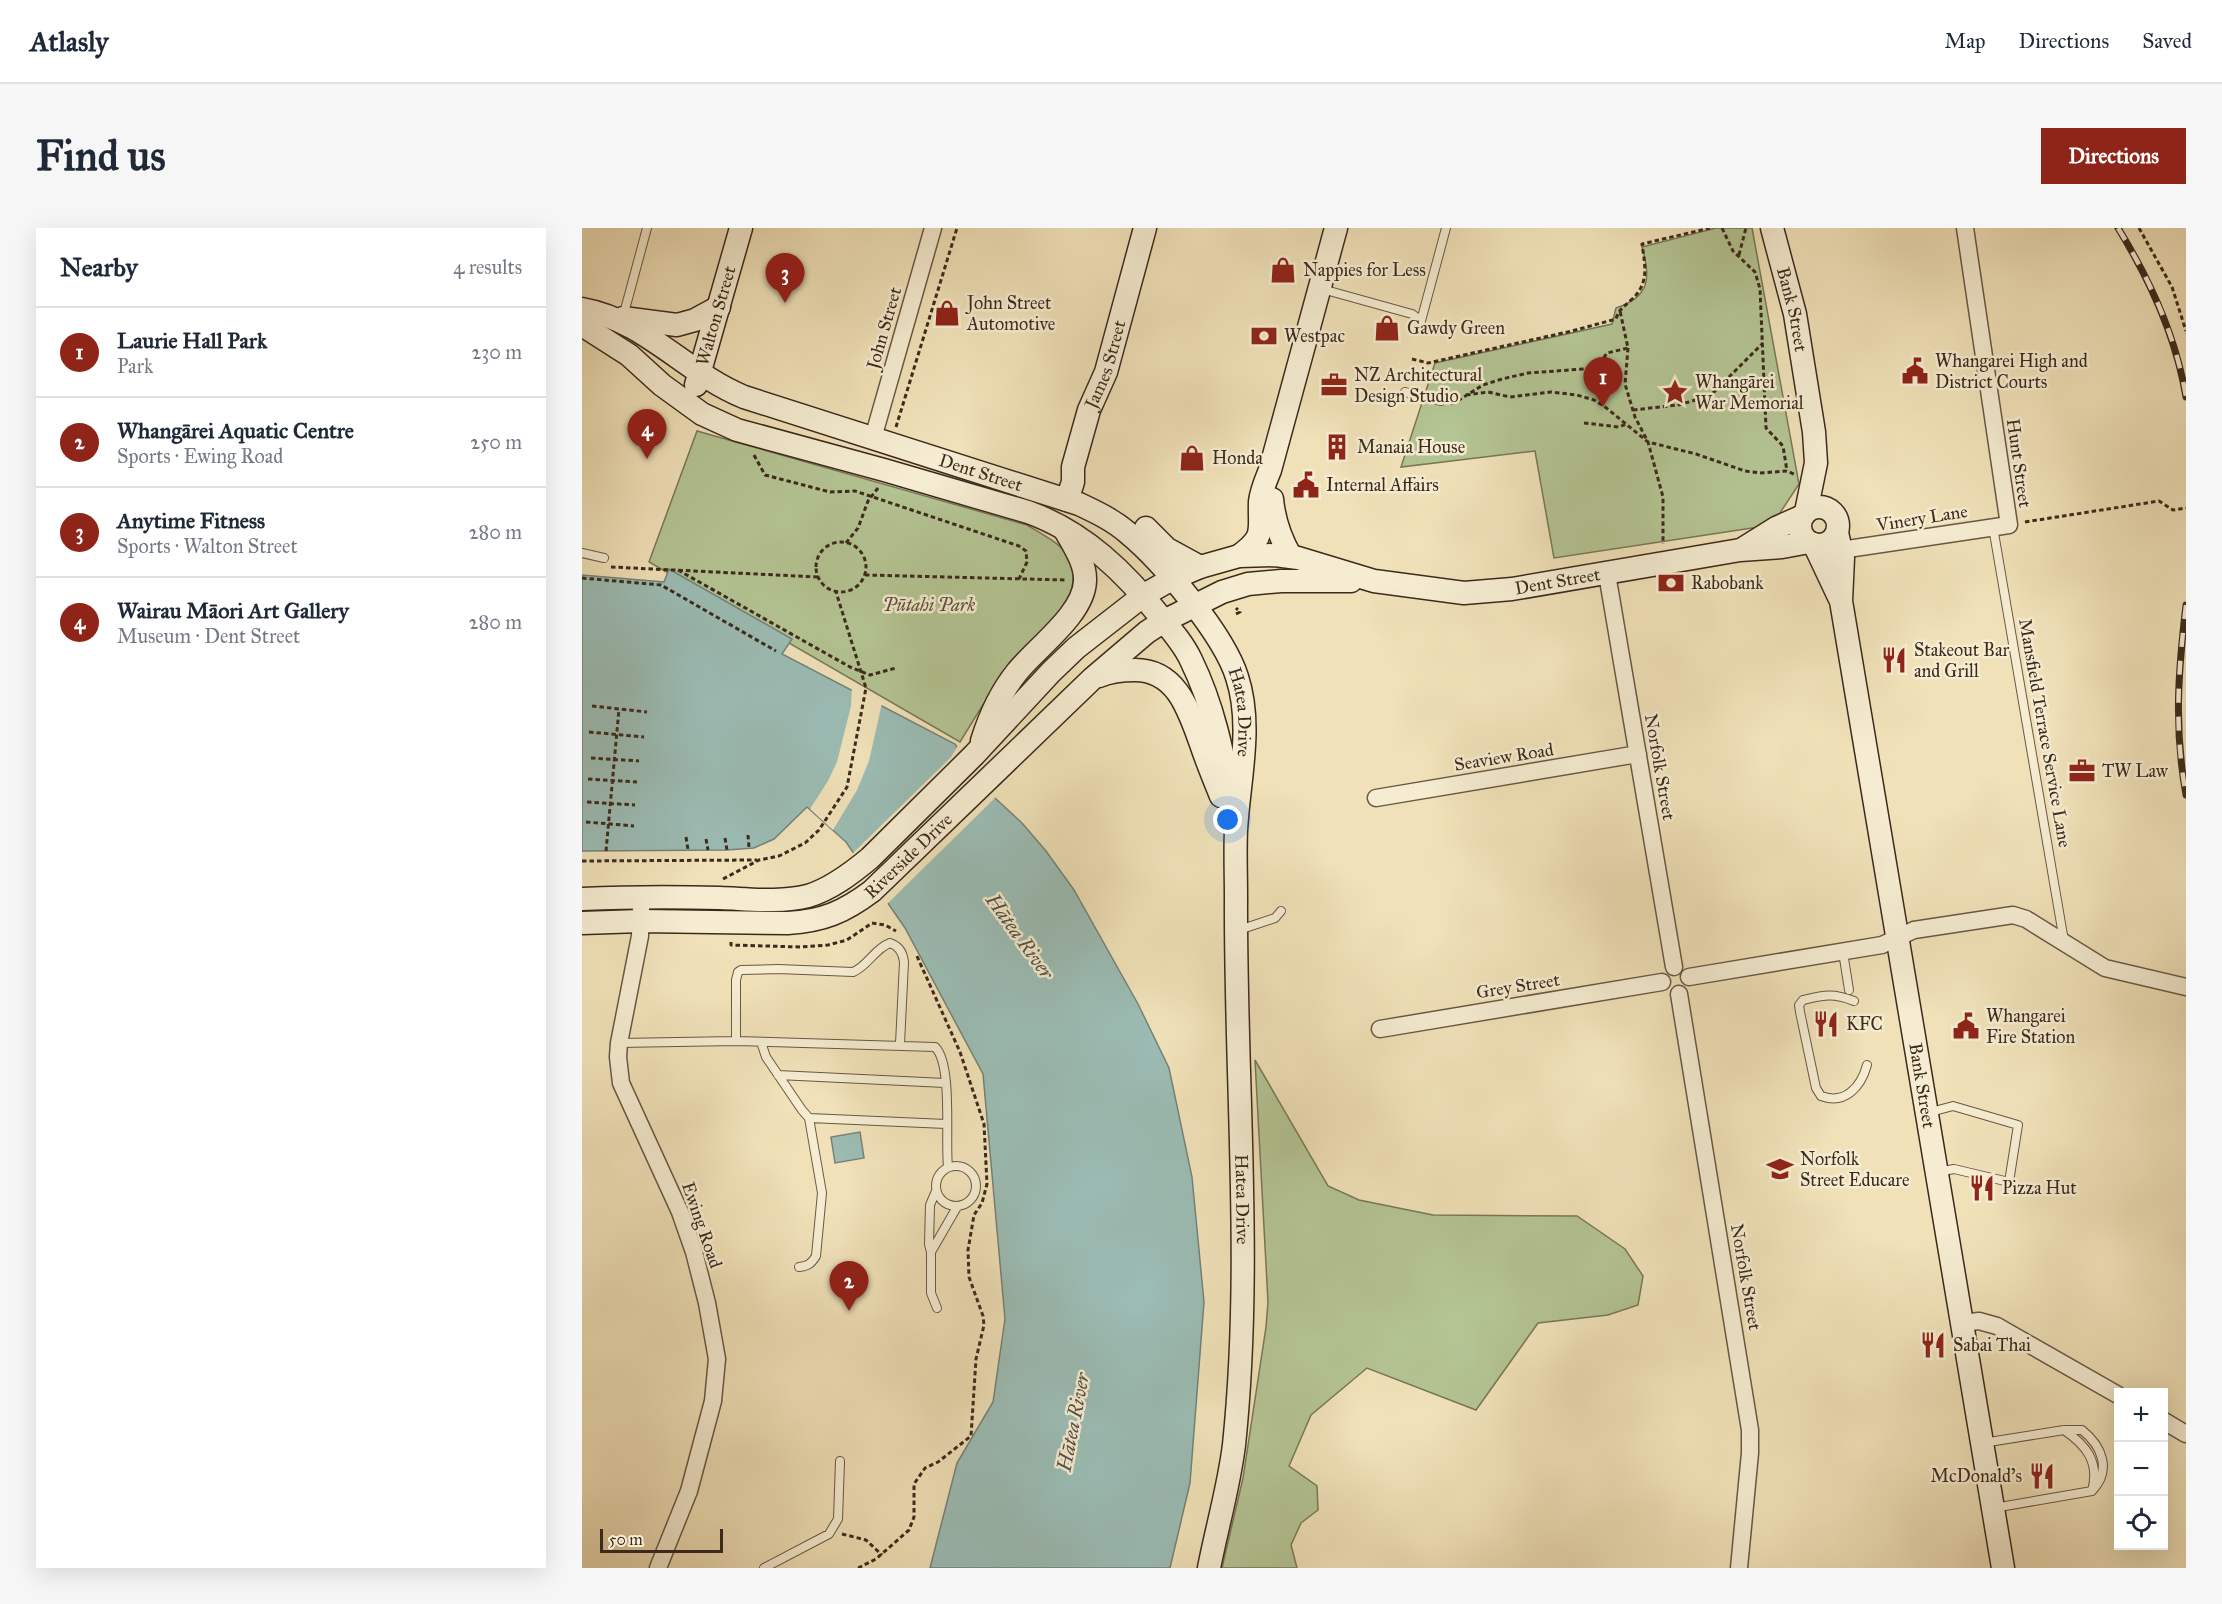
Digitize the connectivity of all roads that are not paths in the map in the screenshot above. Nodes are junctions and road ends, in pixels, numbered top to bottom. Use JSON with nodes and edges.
{"nodes":[{"id":1,"x":647,"y":228,"type":"edge"},
{"id":2,"x":741,"y":228,"type":"edge"},
{"id":3,"x":933,"y":228,"type":"edge"},
{"id":4,"x":1145,"y":228,"type":"edge"},
{"id":5,"x":1336,"y":228,"type":"edge"},
{"id":6,"x":1446,"y":228,"type":"edge"},
{"id":7,"x":1772,"y":228,"type":"edge"},
{"id":8,"x":1965,"y":228,"type":"edge"},
{"id":9,"x":1320,"y":289,"type":"junction"},
{"id":10,"x":719,"y":307,"type":"junction"},
{"id":11,"x":582,"y":309,"type":"edge"},
{"id":12,"x":614,"y":318,"type":"junction"},
{"id":13,"x":582,"y":325,"type":"edge"},
{"id":14,"x":699,"y":373,"type":"junction"},
{"id":15,"x":1405,"y":392,"type":"dead end"},
{"id":16,"x":1441,"y":401,"type":"dead end"},
{"id":17,"x":689,"y":405,"type":"junction"},
{"id":18,"x":873,"y":438,"type":"junction"},
{"id":19,"x":1816,"y":463,"type":"junction"},
{"id":20,"x":1270,"y":470,"type":"junction"},
{"id":21,"x":1067,"y":500,"type":"junction"},
{"id":22,"x":1804,"y":514,"type":"junction"},
{"id":23,"x":2001,"y":526,"type":"junction"},
{"id":24,"x":1064,"y":529,"type":"junction"},
{"id":25,"x":1826,"y":539,"type":"junction"},
{"id":26,"x":1740,"y":550,"type":"junction"},
{"id":27,"x":582,"y":553,"type":"edge"},
{"id":28,"x":1239,"y":556,"type":"junction"},
{"id":29,"x":1291,"y":557,"type":"junction"},
{"id":30,"x":604,"y":562,"type":"road end"},
{"id":31,"x":1200,"y":567,"type":"junction"},
{"id":32,"x":1607,"y":573,"type":"junction"},
{"id":33,"x":1172,"y":579,"type":"junction"},
{"id":34,"x":1374,"y":581,"type":"junction"},
{"id":35,"x":1144,"y":596,"type":"junction"},
{"id":36,"x":1193,"y":606,"type":"junction"},
{"id":37,"x":1164,"y":621,"type":"junction"},
{"id":38,"x":1093,"y":678,"type":"junction"},
{"id":39,"x":977,"y":752,"type":"junction"},
{"id":40,"x":1638,"y":754,"type":"junction"},
{"id":41,"x":1376,"y":798,"type":"dead end"},
{"id":42,"x":1236,"y":830,"type":"junction"},
{"id":43,"x":641,"y":897,"type":"junction"},
{"id":44,"x":582,"y":898,"type":"edge"},
{"id":45,"x":1281,"y":911,"type":"dead end"},
{"id":46,"x":641,"y":921,"type":"junction"},
{"id":47,"x":582,"y":923,"type":"edge"},
{"id":48,"x":1236,"y":932,"type":"junction"},
{"id":49,"x":1898,"y":937,"type":"junction"},
{"id":50,"x":2065,"y":945,"type":"junction"},
{"id":51,"x":1843,"y":952,"type":"junction"},
{"id":52,"x":1674,"y":967,"type":"junction"},
{"id":53,"x":1689,"y":977,"type":"junction"},
{"id":54,"x":1662,"y":982,"type":"junction"},
{"id":55,"x":2186,"y":987,"type":"edge"},
{"id":56,"x":1849,"y":990,"type":"dead end"},
{"id":57,"x":1679,"y":994,"type":"junction"},
{"id":58,"x":1854,"y":1001,"type":"dead end"},
{"id":59,"x":1380,"y":1029,"type":"dead end"},
{"id":60,"x":736,"y":1041,"type":"junction"},
{"id":61,"x":760,"y":1042,"type":"junction"},
{"id":62,"x":619,"y":1043,"type":"junction"},
{"id":63,"x":900,"y":1044,"type":"junction"},
{"id":64,"x":1867,"y":1065,"type":"dead end"},
{"id":65,"x":778,"y":1075,"type":"junction"},
{"id":66,"x":945,"y":1083,"type":"junction"},
{"id":67,"x":1927,"y":1113,"type":"junction"},
{"id":68,"x":809,"y":1118,"type":"junction"},
{"id":69,"x":946,"y":1124,"type":"junction"},
{"id":70,"x":948,"y":1167,"type":"junction"},
{"id":71,"x":1936,"y":1172,"type":"junction"},
{"id":72,"x":936,"y":1191,"type":"junction"},
{"id":73,"x":957,"y":1207,"type":"junction"},
{"id":74,"x":931,"y":1252,"type":"junction"},
{"id":75,"x":799,"y":1267,"type":"dead end"},
{"id":76,"x":937,"y":1308,"type":"dead end"},
{"id":77,"x":1962,"y":1323,"type":"junction"},
{"id":78,"x":2114,"y":1393,"type":"edge"},
{"id":79,"x":2168,"y":1424,"type":"edge"},
{"id":80,"x":2186,"y":1434,"type":"edge"},
{"id":81,"x":1982,"y":1443,"type":"junction"},
{"id":82,"x":840,"y":1461,"type":"dead end"},
{"id":83,"x":1993,"y":1508,"type":"junction"},
{"id":84,"x":658,"y":1568,"type":"edge"},
{"id":85,"x":764,"y":1568,"type":"edge"},
{"id":86,"x":1209,"y":1568,"type":"edge"},
{"id":87,"x":1739,"y":1568,"type":"edge"},
{"id":88,"x":2003,"y":1568,"type":"edge"}],
"edges":[{"from":1,"to":12,"type":"lane"},
{"from":2,"to":10,"type":"main road","name":"Walton Street"},
{"from":3,"to":18,"type":"street","name":"John Street"},
{"from":4,"to":21,"type":"main road","name":"James Street"},
{"from":5,"to":9,"type":"main road"},
{"from":6,"to":9,"type":"lane"},
{"from":7,"to":19,"type":"main road","name":"Bank Street"},
{"from":8,"to":23,"type":"street","name":"Hunt Street"},
{"from":9,"to":20,"type":"main road"},
{"from":10,"to":12,"type":"main road"},
{"from":10,"to":14,"type":"main road","name":"Walton Street"},
{"from":11,"to":12,"type":"main road","name":"Dent Street"},
{"from":12,"to":14,"type":"main road","name":"Dent Street"},
{"from":13,"to":17,"type":"main road","name":"Dent Street"},
{"from":14,"to":17,"type":"main road","name":"Walton Street"},
{"from":14,"to":18,"type":"main road","name":"Dent Street"},
{"from":15,"to":16,"type":"lane"},
{"from":17,"to":24,"type":"main road","name":"Dent Street"},
{"from":18,"to":21,"type":"main road","name":"Dent Street"},
{"from":19,"to":22,"type":"main road","name":"Bank Street"},
{"from":19,"to":25,"type":"main road","name":"Bank Street"},
{"from":20,"to":28,"type":"main road"},
{"from":20,"to":29,"type":"main road"},
{"from":21,"to":31,"type":"main road"},
{"from":21,"to":33,"type":"main road","name":"Dent Street"},
{"from":22,"to":25,"type":"main road"},
{"from":22,"to":26,"type":"main road","name":"Dent Street"},
{"from":23,"to":25,"type":"street","name":"Vinery Lane"},
{"from":23,"to":50,"type":"lane","name":"Mansfield Terrace Service Lane"},
{"from":24,"to":35,"type":"main road","name":"Dent Street"},
{"from":24,"to":39,"type":"main road"},
{"from":25,"to":26,"type":"main road","name":"Dent Street"},
{"from":25,"to":49,"type":"main road","name":"Bank Street"},
{"from":26,"to":32,"type":"main road","name":"Dent Street"},
{"from":27,"to":30,"type":"lane"},
{"from":28,"to":29,"type":"main road","name":"Dent Street"},
{"from":28,"to":31,"type":"main road","name":"Dent Street"},
{"from":29,"to":34,"type":"main road","name":"Dent Street"},
{"from":31,"to":33,"type":"main road","name":"Dent Street"},
{"from":32,"to":34,"type":"main road","name":"Dent Street"},
{"from":32,"to":40,"type":"street","name":"Norfolk Street"},
{"from":33,"to":35,"type":"main road","name":"Riverside Drive"},
{"from":33,"to":36,"type":"main road","name":"Hatea Drive"},
{"from":34,"to":36,"type":"main road","name":"Dent Street"},
{"from":35,"to":37,"type":"main road","name":"Hatea Drive"},
{"from":35,"to":39,"type":"main road","name":"Riverside Drive"},
{"from":36,"to":37,"type":"main road","name":"Dent Street"},
{"from":36,"to":42,"type":"main road","name":"Hatea Drive"},
{"from":37,"to":38,"type":"main road","name":"Riverside Drive"},
{"from":37,"to":42,"type":"main road","name":"Hatea Drive"},
{"from":38,"to":42,"type":"main road"},
{"from":38,"to":46,"type":"main road","name":"Riverside Drive"},
{"from":39,"to":43,"type":"main road","name":"Riverside Drive"},
{"from":40,"to":41,"type":"street","name":"Seaview Road"},
{"from":40,"to":52,"type":"street","name":"Norfolk Street"},
{"from":42,"to":48,"type":"main road","name":"Hatea Drive"},
{"from":43,"to":44,"type":"main road","name":"Riverside Drive"},
{"from":43,"to":46,"type":"street","name":"Ewing Road"},
{"from":45,"to":48,"type":"lane"},
{"from":46,"to":47,"type":"main road","name":"Riverside Drive"},
{"from":46,"to":62,"type":"street","name":"Ewing Road"},
{"from":48,"to":86,"type":"main road","name":"Hatea Drive"},
{"from":49,"to":50,"type":"street"},
{"from":49,"to":51,"type":"street"},
{"from":49,"to":67,"type":"main road","name":"Bank Street"},
{"from":50,"to":55,"type":"street"},
{"from":51,"to":53,"type":"street"},
{"from":51,"to":56,"type":"lane"},
{"from":52,"to":53,"type":"street"},
{"from":52,"to":54,"type":"street"},
{"from":53,"to":57,"type":"street"},
{"from":54,"to":57,"type":"street"},
{"from":54,"to":59,"type":"street","name":"Grey Street"},
{"from":57,"to":87,"type":"street","name":"Norfolk Street"},
{"from":58,"to":64,"type":"lane"},
{"from":60,"to":61,"type":"lane"},
{"from":60,"to":62,"type":"lane"},
{"from":60,"to":63,"type":"lane"},
{"from":61,"to":63,"type":"lane"},
{"from":61,"to":65,"type":"lane"},
{"from":62,"to":84,"type":"street","name":"Ewing Road"},
{"from":63,"to":66,"type":"lane"},
{"from":65,"to":66,"type":"lane"},
{"from":65,"to":68,"type":"lane"},
{"from":66,"to":69,"type":"lane"},
{"from":67,"to":71,"type":"main road","name":"Bank Street"},
{"from":67,"to":71,"type":"lane"},
{"from":68,"to":69,"type":"lane"},
{"from":68,"to":75,"type":"lane"},
{"from":69,"to":70,"type":"lane"},
{"from":70,"to":72,"type":"lane"},
{"from":70,"to":73,"type":"lane"},
{"from":71,"to":77,"type":"main road","name":"Bank Street"},
{"from":72,"to":73,"type":"lane"},
{"from":72,"to":74,"type":"lane"},
{"from":73,"to":74,"type":"lane"},
{"from":74,"to":76,"type":"lane"},
{"from":77,"to":78,"type":"street"},
{"from":77,"to":81,"type":"main road","name":"Bank Street"},
{"from":79,"to":80,"type":"street"},
{"from":81,"to":83,"type":"main road","name":"Bank Street"},
{"from":81,"to":83,"type":"lane"},
{"from":82,"to":85,"type":"lane"},
{"from":83,"to":88,"type":"main road","name":"Bank Street"}]}
